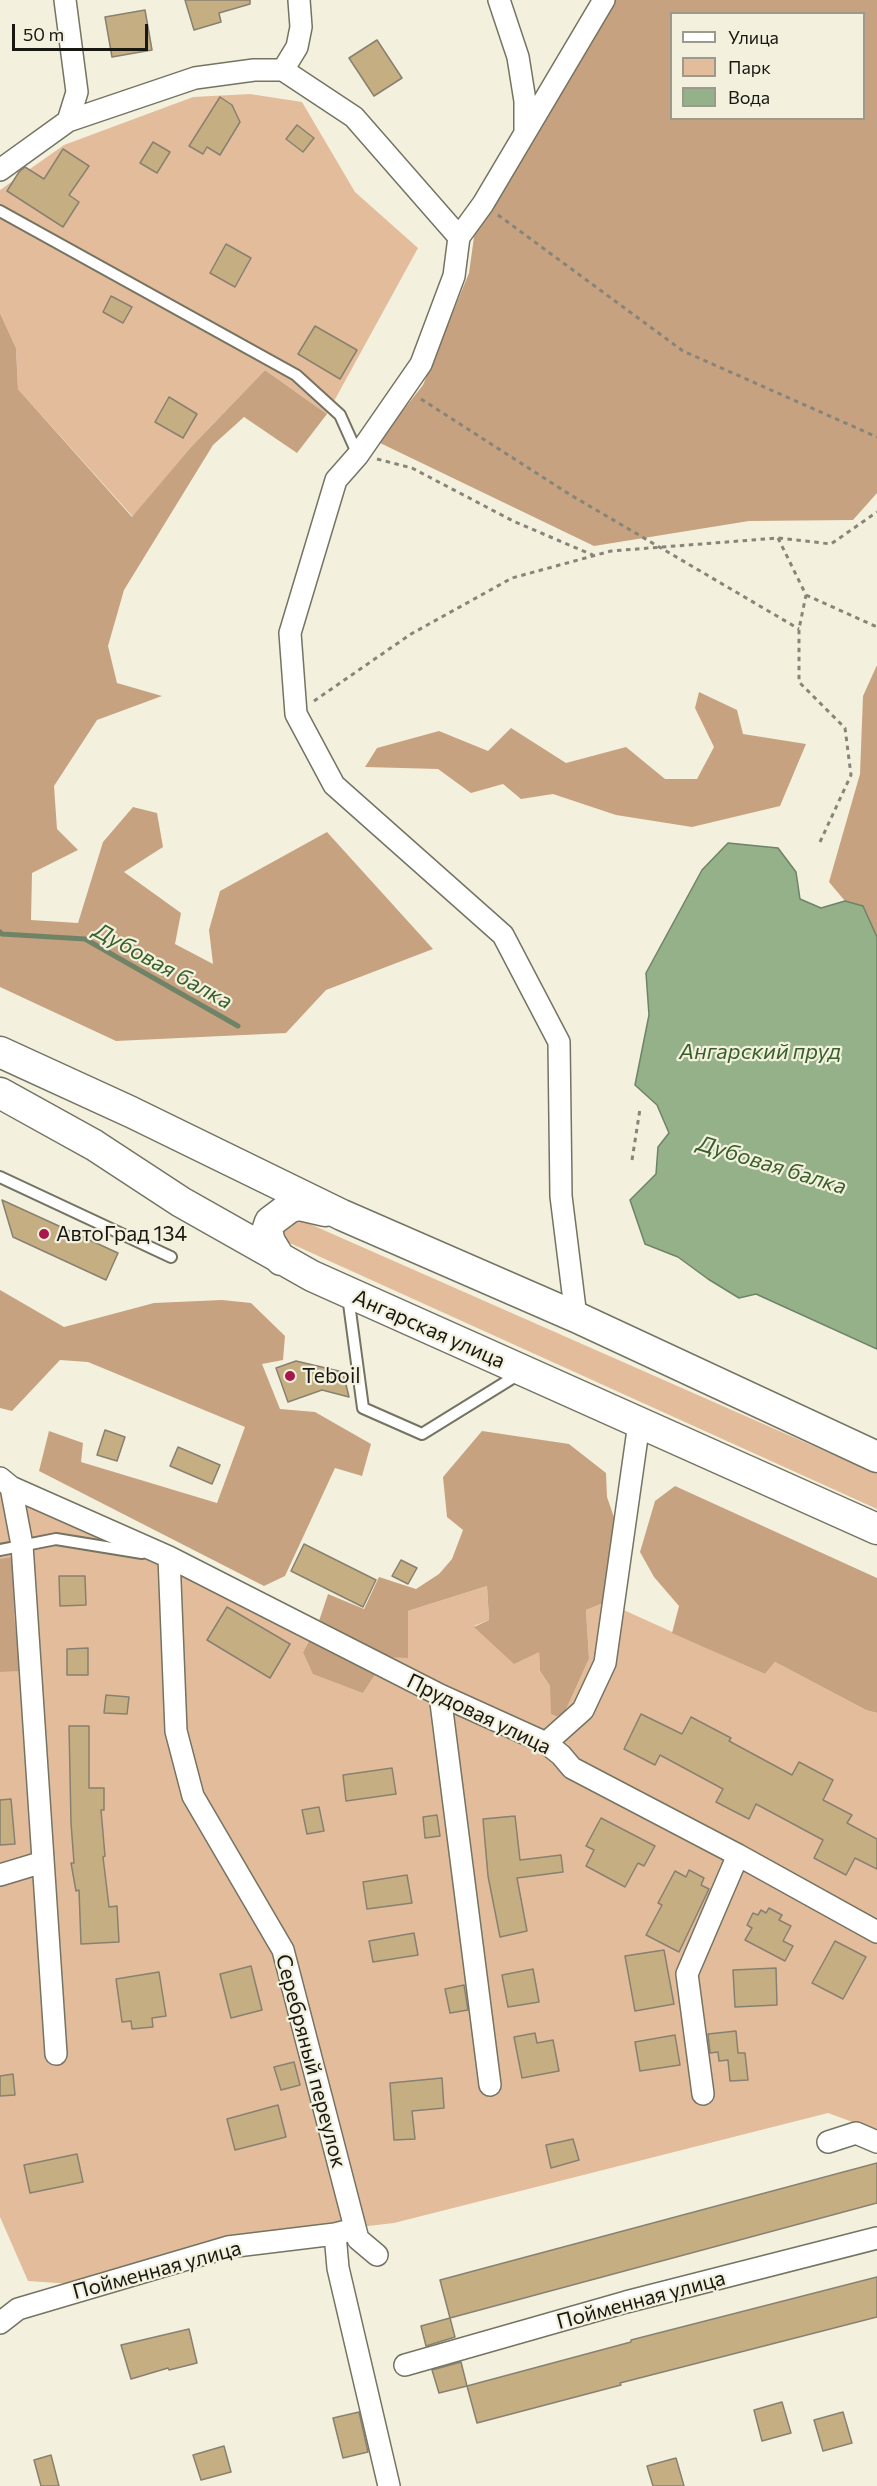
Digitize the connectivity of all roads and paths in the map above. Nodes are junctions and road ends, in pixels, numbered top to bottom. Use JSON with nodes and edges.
{"nodes":[{"id":1,"x":65,"y":0,"type":"edge"},
{"id":2,"x":299,"y":0,"type":"edge"},
{"id":3,"x":499,"y":0,"type":"edge"},
{"id":4,"x":604,"y":0,"type":"edge"},
{"id":5,"x":283,"y":70,"type":"junction"},
{"id":6,"x":68,"y":121,"type":"junction"},
{"id":7,"x":525,"y":133,"type":"junction"},
{"id":8,"x":0,"y":170,"type":"edge"},
{"id":9,"x":483,"y":204,"type":"junction"},
{"id":10,"x":0,"y":211,"type":"edge"},
{"id":11,"x":459,"y":237,"type":"junction"},
{"id":12,"x":404,"y":388,"type":"junction"},
{"id":13,"x":877,"y":437,"type":"edge"},
{"id":14,"x":358,"y":455,"type":"junction"},
{"id":15,"x":876,"y":511,"type":"edge"},
{"id":16,"x":778,"y":538,"type":"junction"},
{"id":17,"x":662,"y":547,"type":"junction"},
{"id":18,"x":594,"y":556,"type":"junction"},
{"id":19,"x":806,"y":595,"type":"junction"},
{"id":20,"x":877,"y":627,"type":"edge"},
{"id":21,"x":800,"y":629,"type":"junction"},
{"id":22,"x":296,"y":714,"type":"junction"},
{"id":23,"x":820,"y":842,"type":"dead end"},
{"id":24,"x":0,"y":1052,"type":"edge"},
{"id":25,"x":0,"y":1092,"type":"edge"},
{"id":26,"x":640,"y":1109,"type":"dead end"},
{"id":27,"x":632,"y":1160,"type":"dead end"},
{"id":28,"x":0,"y":1177,"type":"edge"},
{"id":29,"x":342,"y":1215,"type":"junction"},
{"id":30,"x":171,"y":1257,"type":"dead end"},
{"id":31,"x":281,"y":1260,"type":"junction"},
{"id":32,"x":347,"y":1293,"type":"junction"},
{"id":33,"x":576,"y":1317,"type":"junction"},
{"id":34,"x":524,"y":1370,"type":"junction"},
{"id":35,"x":639,"y":1423,"type":"junction"},
{"id":36,"x":877,"y":1457,"type":"edge"},
{"id":37,"x":6,"y":1482,"type":"edge"},
{"id":38,"x":877,"y":1530,"type":"edge"},
{"id":39,"x":22,"y":1545,"type":"junction"},
{"id":40,"x":0,"y":1550,"type":"edge"},
{"id":41,"x":169,"y":1557,"type":"junction"},
{"id":42,"x":441,"y":1695,"type":"junction"},
{"id":43,"x":546,"y":1743,"type":"junction"},
{"id":44,"x":738,"y":1855,"type":"junction"},
{"id":45,"x":43,"y":1862,"type":"junction"},
{"id":46,"x":0,"y":1875,"type":"edge"},
{"id":47,"x":877,"y":1932,"type":"edge"},
{"id":48,"x":56,"y":2054,"type":"dead end"},
{"id":49,"x":490,"y":2085,"type":"dead end"},
{"id":50,"x":703,"y":2094,"type":"dead end"},
{"id":51,"x":828,"y":2142,"type":"dead end"},
{"id":52,"x":877,"y":2142,"type":"edge"},
{"id":53,"x":355,"y":2229,"type":"junction"},
{"id":54,"x":335,"y":2234,"type":"junction"},
{"id":55,"x":877,"y":2238,"type":"edge"},
{"id":56,"x":377,"y":2255,"type":"dead end"},
{"id":57,"x":0,"y":2323,"type":"edge"},
{"id":58,"x":405,"y":2365,"type":"dead end"},
{"id":59,"x":386,"y":2485,"type":"edge"}],
"edges":[{"from":1,"to":6,"type":"street"},
{"from":2,"to":5,"type":"street"},
{"from":3,"to":7,"type":"street"},
{"from":4,"to":7,"type":"street"},
{"from":5,"to":6,"type":"street"},
{"from":5,"to":11,"type":"street"},
{"from":6,"to":8,"type":"street"},
{"from":7,"to":9,"type":"street"},
{"from":9,"to":11,"type":"street"},
{"from":9,"to":13,"type":"path"},
{"from":10,"to":14,"type":"lane"},
{"from":11,"to":12,"type":"street"},
{"from":12,"to":14,"type":"street"},
{"from":12,"to":17,"type":"path"},
{"from":14,"to":18,"type":"path"},
{"from":14,"to":22,"type":"street"},
{"from":15,"to":16,"type":"path"},
{"from":16,"to":17,"type":"path"},
{"from":16,"to":19,"type":"path"},
{"from":17,"to":18,"type":"path"},
{"from":17,"to":21,"type":"path"},
{"from":18,"to":22,"type":"path"},
{"from":19,"to":20,"type":"path"},
{"from":19,"to":21,"type":"path"},
{"from":21,"to":23,"type":"path"},
{"from":22,"to":33,"type":"street"},
{"from":24,"to":29,"type":"main road"},
{"from":25,"to":31,"type":"main road","name":"Ангарская улица"},
{"from":26,"to":27,"type":"path"},
{"from":28,"to":30,"type":"lane"},
{"from":29,"to":31,"type":"main road"},
{"from":29,"to":33,"type":"main road"},
{"from":31,"to":32,"type":"main road","name":"Ангарская улица"},
{"from":32,"to":34,"type":"main road","name":"Ангарская улица"},
{"from":32,"to":34,"type":"lane"},
{"from":33,"to":36,"type":"main road"},
{"from":34,"to":35,"type":"main road","name":"Ангарская улица"},
{"from":35,"to":38,"type":"main road","name":"Ангарская улица"},
{"from":35,"to":43,"type":"street"},
{"from":37,"to":39,"type":"street"},
{"from":37,"to":41,"type":"street","name":"Прудовая улица"},
{"from":39,"to":40,"type":"lane"},
{"from":39,"to":41,"type":"lane"},
{"from":39,"to":45,"type":"street"},
{"from":41,"to":42,"type":"street","name":"Прудовая улица"},
{"from":41,"to":53,"type":"street","name":"Серебряный переулок"},
{"from":42,"to":43,"type":"street","name":"Прудовая улица"},
{"from":42,"to":49,"type":"street"},
{"from":43,"to":44,"type":"street","name":"Прудовая улица"},
{"from":44,"to":47,"type":"street","name":"Прудовая улица"},
{"from":44,"to":50,"type":"street"},
{"from":45,"to":46,"type":"street"},
{"from":45,"to":48,"type":"street"},
{"from":51,"to":52,"type":"street"},
{"from":53,"to":54,"type":"street","name":"Пойменная улица"},
{"from":53,"to":56,"type":"street"},
{"from":54,"to":57,"type":"street","name":"Пойменная улица"},
{"from":54,"to":59,"type":"street"},
{"from":55,"to":58,"type":"street","name":"Пойменная улица"}]}
